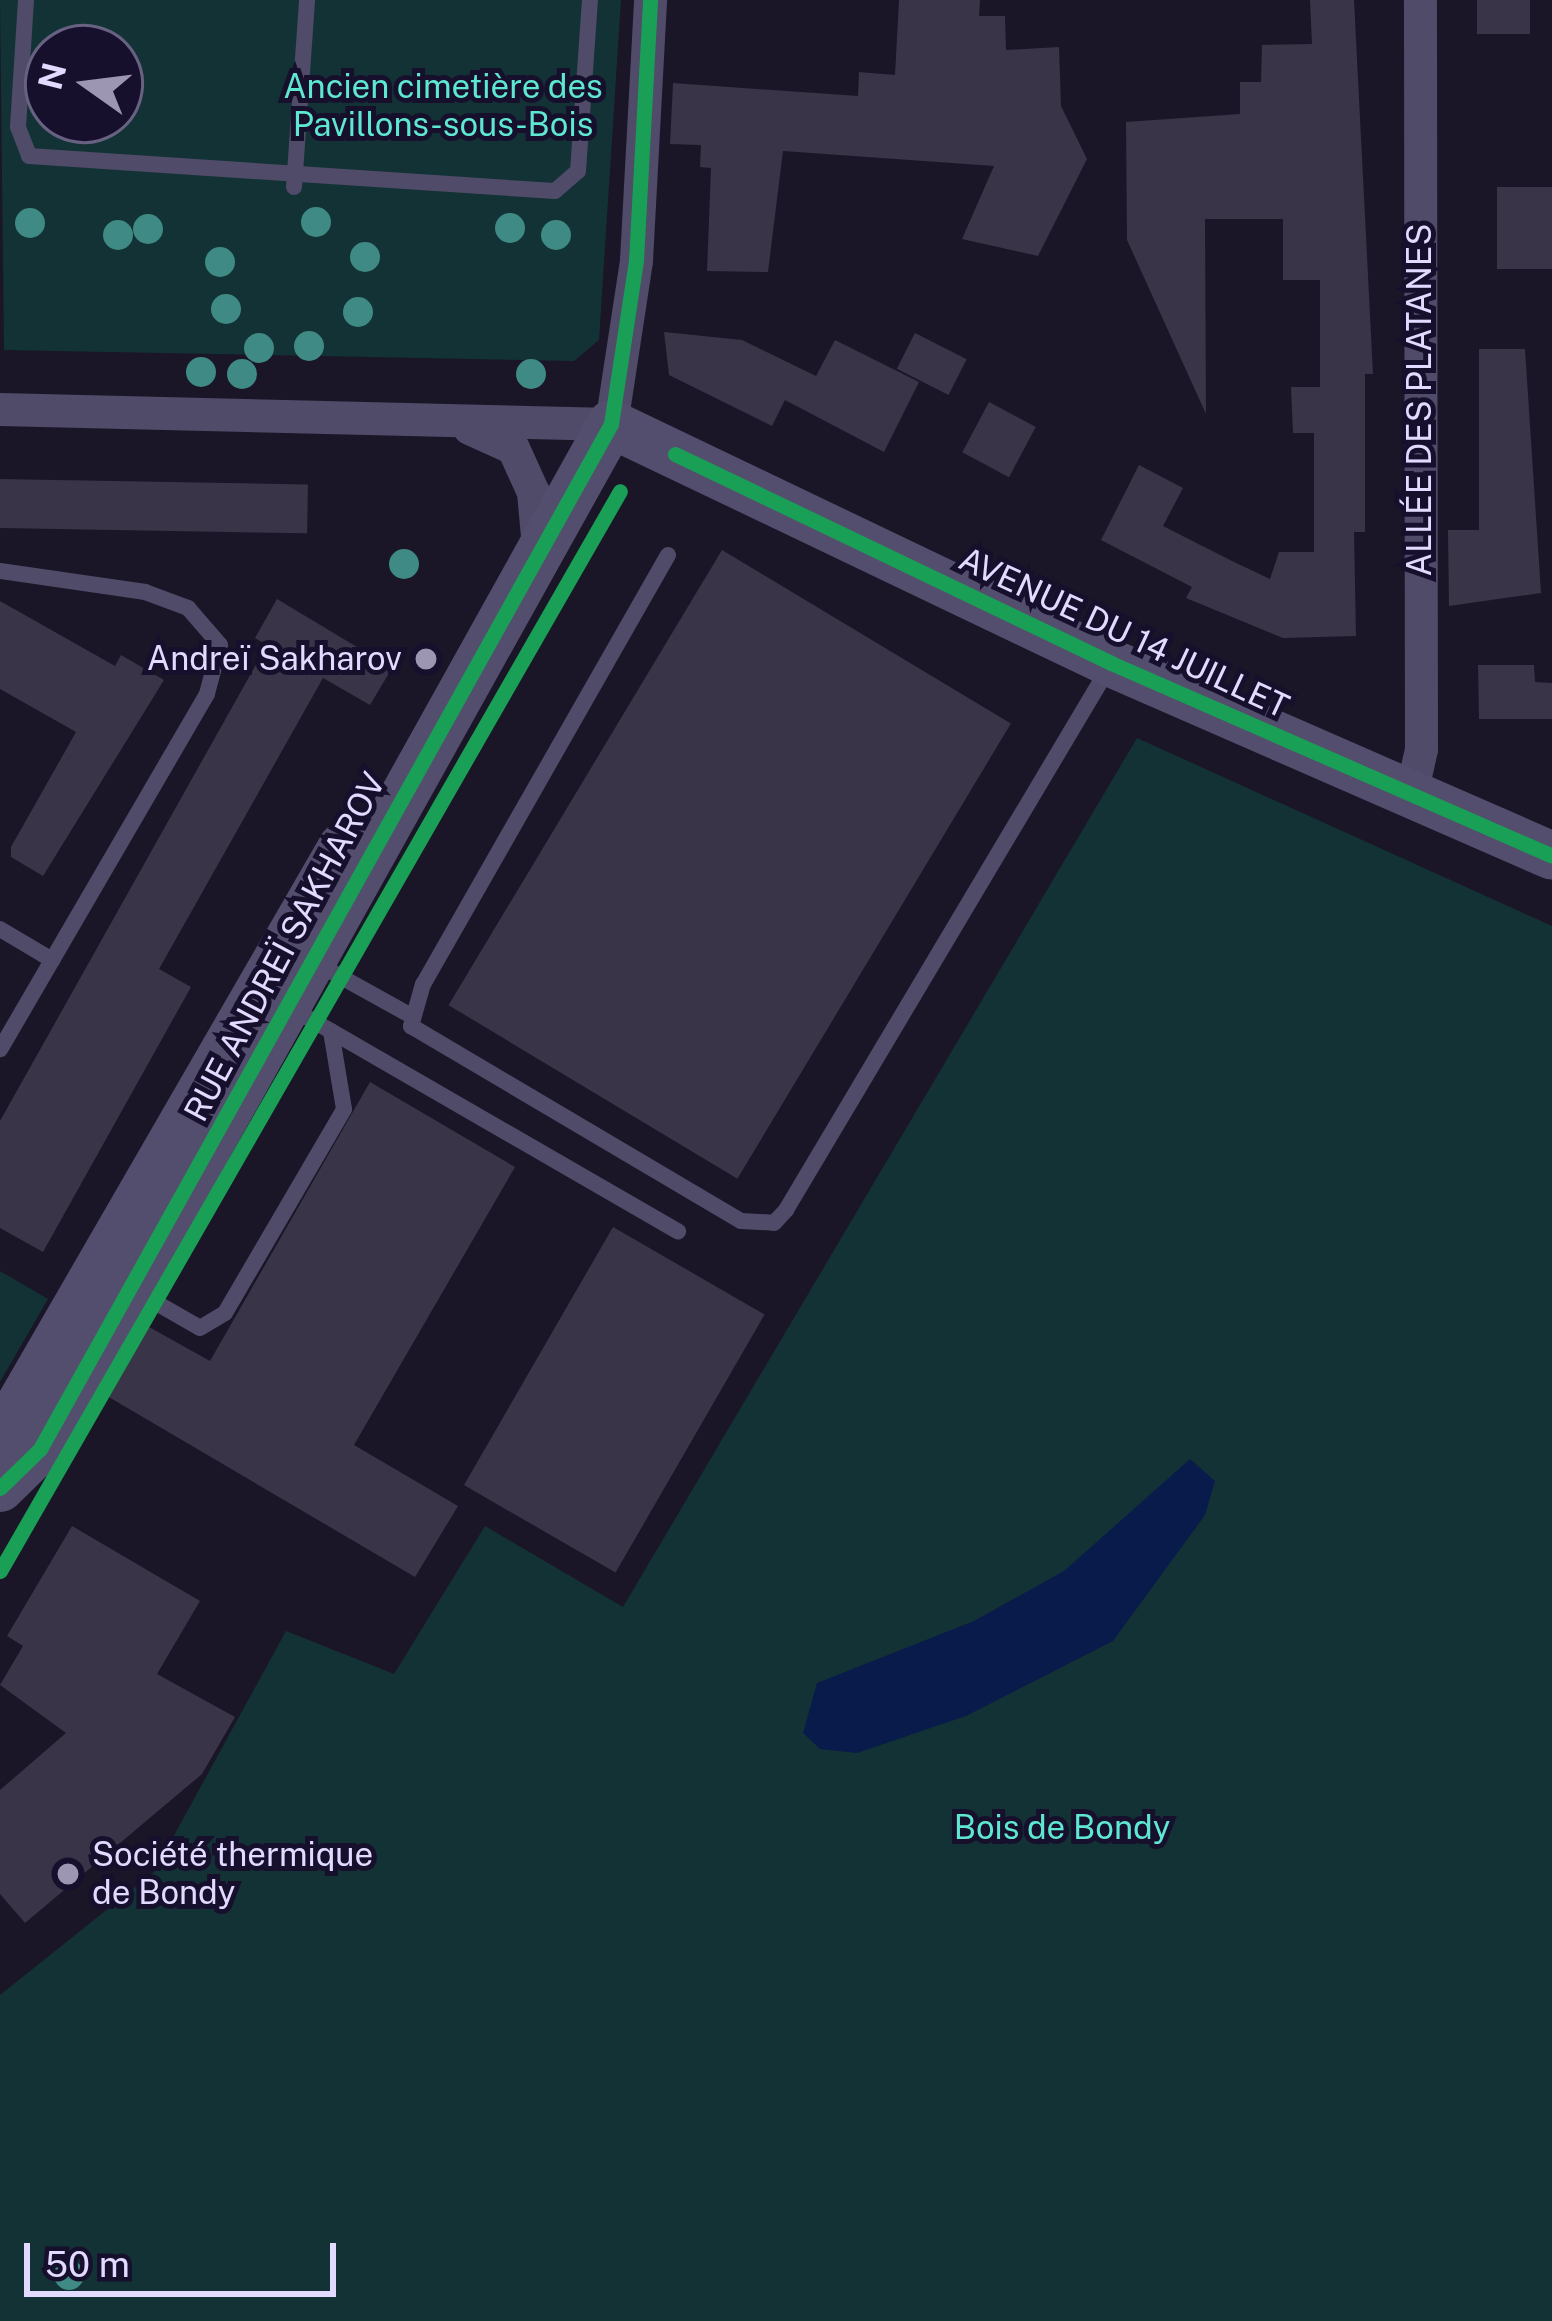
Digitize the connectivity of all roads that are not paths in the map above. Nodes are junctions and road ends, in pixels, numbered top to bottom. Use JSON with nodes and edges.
{"nodes":[{"id":1,"x":26,"y":0,"type":"edge"},
{"id":2,"x":307,"y":0,"type":"edge"},
{"id":3,"x":590,"y":0,"type":"edge"},
{"id":4,"x":650,"y":0,"type":"edge"},
{"id":5,"x":1420,"y":0,"type":"edge"},
{"id":6,"x":295,"y":181,"type":"junction"},
{"id":7,"x":0,"y":409,"type":"edge"},
{"id":8,"x":457,"y":422,"type":"junction"},
{"id":9,"x":610,"y":424,"type":"junction"},
{"id":10,"x":538,"y":547,"type":"junction"},
{"id":11,"x":668,"y":555,"type":"dead end"},
{"id":12,"x":0,"y":571,"type":"edge"},
{"id":13,"x":1111,"y":662,"type":"junction"},
{"id":14,"x":1410,"y":799,"type":"junction"},
{"id":15,"x":1552,"y":856,"type":"edge"},
{"id":16,"x":0,"y":929,"type":"edge"},
{"id":17,"x":300,"y":955,"type":"junction"},
{"id":18,"x":52,"y":960,"type":"junction"},
{"id":19,"x":410,"y":1015,"type":"junction"},
{"id":20,"x":311,"y":1020,"type":"junction"},
{"id":21,"x":0,"y":1049,"type":"edge"},
{"id":22,"x":679,"y":1231,"type":"dead end"},
{"id":23,"x":131,"y":1288,"type":"junction"},
{"id":24,"x":0,"y":1439,"type":"edge"},
{"id":25,"x":0,"y":1488,"type":"edge"}],
"edges":[{"from":1,"to":6,"type":"lane"},
{"from":2,"to":6,"type":"lane"},
{"from":3,"to":6,"type":"lane"},
{"from":4,"to":9,"type":"street"},
{"from":5,"to":14,"type":"street","name":"ALLÉE DES PLATANES"},
{"from":7,"to":8,"type":"street","name":"AVENUE DU 14 JUILLET"},
{"from":8,"to":9,"type":"street","name":"AVENUE DU 14 JUILLET"},
{"from":8,"to":10,"type":"street"},
{"from":9,"to":10,"type":"street","name":"RUE ANDREÏ SAKHAROV"},
{"from":9,"to":13,"type":"street","name":"AVENUE DU 14 JUILLET"},
{"from":10,"to":17,"type":"street","name":"RUE ANDREÏ SAKHAROV"},
{"from":11,"to":19,"type":"lane"},
{"from":12,"to":18,"type":"lane"},
{"from":13,"to":14,"type":"street","name":"AVENUE DU 14 JUILLET"},
{"from":13,"to":19,"type":"lane"},
{"from":14,"to":15,"type":"street","name":"AVENUE DU 14 JUILLET"},
{"from":16,"to":18,"type":"lane"},
{"from":17,"to":19,"type":"lane"},
{"from":17,"to":20,"type":"street","name":"RUE ANDREÏ SAKHAROV"},
{"from":17,"to":24,"type":"street","name":"RUE ANDREÏ SAKHAROV"},
{"from":18,"to":21,"type":"lane"},
{"from":20,"to":22,"type":"lane"},
{"from":20,"to":23,"type":"street","name":"RUE ANDREÏ SAKHAROV"},
{"from":20,"to":23,"type":"lane"},
{"from":23,"to":25,"type":"street","name":"RUE ANDREÏ SAKHAROV"}]}
